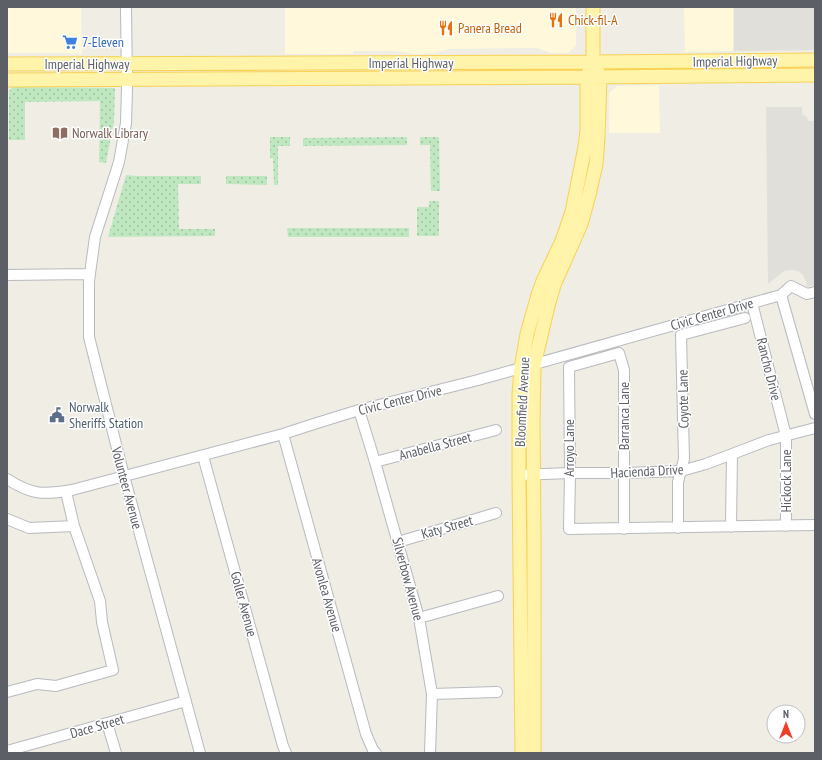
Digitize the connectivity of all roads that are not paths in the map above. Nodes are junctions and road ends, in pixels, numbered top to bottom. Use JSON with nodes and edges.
{"nodes":[{"id":1,"x":126,"y":7,"type":"edge"},
{"id":2,"x":593,"y":7,"type":"edge"},
{"id":3,"x":815,"y":60,"type":"edge"},
{"id":4,"x":527,"y":62,"type":"junction"},
{"id":5,"x":593,"y":62,"type":"junction"},
{"id":6,"x":314,"y":63,"type":"junction"},
{"id":7,"x":7,"y":64,"type":"edge"},
{"id":8,"x":126,"y":64,"type":"junction"},
{"id":9,"x":240,"y":64,"type":"junction"},
{"id":10,"x":815,"y":75,"type":"edge"},
{"id":11,"x":593,"y":77,"type":"junction"},
{"id":12,"x":454,"y":78,"type":"junction"},
{"id":13,"x":127,"y":79,"type":"junction"},
{"id":14,"x":183,"y":79,"type":"junction"},
{"id":15,"x":238,"y":79,"type":"junction"},
{"id":16,"x":7,"y":80,"type":"edge"},
{"id":17,"x":585,"y":147,"type":"junction"},
{"id":18,"x":582,"y":219,"type":"junction"},
{"id":19,"x":564,"y":251,"type":"junction"},
{"id":20,"x":89,"y":274,"type":"junction"},
{"id":21,"x":7,"y":275,"type":"edge"},
{"id":22,"x":815,"y":292,"type":"edge"},
{"id":23,"x":781,"y":295,"type":"junction"},
{"id":24,"x":752,"y":303,"type":"junction"},
{"id":25,"x":745,"y":318,"type":"dead end"},
{"id":26,"x":620,"y":353,"type":"joint"},
{"id":27,"x":534,"y":365,"type":"junction"},
{"id":28,"x":521,"y":368,"type":"junction"},
{"id":29,"x":359,"y":410,"type":"junction"},
{"id":30,"x":815,"y":414,"type":"edge"},
{"id":31,"x":815,"y":428,"type":"edge"},
{"id":32,"x":496,"y":430,"type":"dead end"},
{"id":33,"x":283,"y":434,"type":"junction"},
{"id":34,"x":786,"y":436,"type":"junction"},
{"id":35,"x":732,"y":454,"type":"junction"},
{"id":36,"x":203,"y":456,"type":"junction"},
{"id":37,"x":375,"y":462,"type":"junction"},
{"id":38,"x":681,"y":471,"type":"junction"},
{"id":39,"x":570,"y":473,"type":"junction"},
{"id":40,"x":624,"y":473,"type":"junction"},
{"id":41,"x":520,"y":475,"type":"junction"},
{"id":42,"x":534,"y":475,"type":"junction"},
{"id":43,"x":124,"y":476,"type":"junction"},
{"id":44,"x":7,"y":478,"type":"edge"},
{"id":45,"x":66,"y":492,"type":"junction"},
{"id":46,"x":496,"y":513,"type":"dead end"},
{"id":47,"x":7,"y":519,"type":"edge"},
{"id":48,"x":74,"y":526,"type":"junction"},
{"id":49,"x":786,"y":526,"type":"junction"},
{"id":50,"x":815,"y":526,"type":"edge"},
{"id":51,"x":731,"y":527,"type":"junction"},
{"id":52,"x":624,"y":528,"type":"junction"},
{"id":53,"x":678,"y":528,"type":"junction"},
{"id":54,"x":520,"y":538,"type":"junction"},
{"id":55,"x":534,"y":538,"type":"junction"},
{"id":56,"x":398,"y":542,"type":"junction"},
{"id":57,"x":498,"y":596,"type":"dead end"},
{"id":58,"x":419,"y":618,"type":"junction"},
{"id":59,"x":7,"y":692,"type":"edge"},
{"id":60,"x":497,"y":692,"type":"dead end"},
{"id":61,"x":432,"y":694,"type":"junction"},
{"id":62,"x":186,"y":701,"type":"junction"},
{"id":63,"x":107,"y":723,"type":"junction"},
{"id":64,"x":28,"y":750,"type":"edge"},
{"id":65,"x":7,"y":751,"type":"edge"},
{"id":66,"x":116,"y":753,"type":"edge"},
{"id":67,"x":200,"y":753,"type":"edge"},
{"id":68,"x":286,"y":753,"type":"edge"},
{"id":69,"x":376,"y":753,"type":"edge"},
{"id":70,"x":430,"y":753,"type":"edge"},
{"id":71,"x":522,"y":753,"type":"edge"},
{"id":72,"x":534,"y":753,"type":"edge"}],
"edges":[{"from":1,"to":8,"type":"street","name":"Volunteer Avenue"},
{"from":2,"to":5,"type":"main road","name":"Bloomfield Avenue"},
{"from":3,"to":5,"type":"main road","name":"Imperial Highway"},
{"from":4,"to":5,"type":"main road","name":"Imperial Highway"},
{"from":4,"to":6,"type":"main road","name":"Imperial Highway"},
{"from":4,"to":12,"type":"main road"},
{"from":5,"to":11,"type":"main road","name":"Bloomfield Avenue"},
{"from":6,"to":9,"type":"main road","name":"Imperial Highway"},
{"from":6,"to":15,"type":"main road"},
{"from":7,"to":8,"type":"main road","name":"Imperial Highway"},
{"from":8,"to":9,"type":"main road","name":"Imperial Highway"},
{"from":8,"to":13,"type":"street","name":"Volunteer Avenue"},
{"from":9,"to":14,"type":"main road"},
{"from":10,"to":11,"type":"main road","name":"Imperial Highway"},
{"from":11,"to":12,"type":"main road","name":"Imperial Highway"},
{"from":11,"to":17,"type":"main road","name":"Bloomfield Avenue"},
{"from":11,"to":18,"type":"main road","name":"Bloomfield Avenue"},
{"from":12,"to":15,"type":"main road","name":"Imperial Highway"},
{"from":13,"to":14,"type":"main road","name":"Imperial Highway"},
{"from":13,"to":16,"type":"main road","name":"Imperial Highway"},
{"from":13,"to":20,"type":"street","name":"Volunteer Avenue"},
{"from":14,"to":15,"type":"main road","name":"Imperial Highway"},
{"from":17,"to":18,"type":"main road"},
{"from":17,"to":19,"type":"main road","name":"Bloomfield Avenue"},
{"from":18,"to":19,"type":"main road","name":"Bloomfield Avenue"},
{"from":19,"to":27,"type":"main road","name":"Bloomfield Avenue"},
{"from":19,"to":28,"type":"main road","name":"Bloomfield Avenue"},
{"from":20,"to":21,"type":"street"},
{"from":20,"to":43,"type":"street","name":"Volunteer Avenue"},
{"from":22,"to":23,"type":"street","name":"Civic Center Drive"},
{"from":23,"to":24,"type":"street","name":"Civic Center Drive"},
{"from":23,"to":30,"type":"street"},
{"from":24,"to":27,"type":"street","name":"Civic Center Drive"},
{"from":24,"to":34,"type":"street","name":"Rancho Drive"},
{"from":25,"to":38,"type":"street","name":"Coyote Lane"},
{"from":26,"to":39,"type":"street","name":"Arroyo Lane"},
{"from":26,"to":40,"type":"street","name":"Barranca Lane"},
{"from":27,"to":28,"type":"street","name":"Civic Center Drive"},
{"from":27,"to":42,"type":"main road","name":"Bloomfield Avenue"},
{"from":28,"to":29,"type":"street","name":"Civic Center Drive"},
{"from":28,"to":41,"type":"main road","name":"Bloomfield Avenue"},
{"from":29,"to":33,"type":"street","name":"Civic Center Drive"},
{"from":29,"to":37,"type":"street","name":"Silverbow Avenue"},
{"from":31,"to":34,"type":"street","name":"Hacienda Drive"},
{"from":32,"to":37,"type":"street","name":"Anabella Street"},
{"from":33,"to":36,"type":"street","name":"Civic Center Drive"},
{"from":33,"to":69,"type":"street","name":"Avonlea Avenue"},
{"from":34,"to":35,"type":"street","name":"Hacienda Drive"},
{"from":34,"to":49,"type":"street","name":"Hickock Lane"},
{"from":35,"to":38,"type":"street","name":"Hacienda Drive"},
{"from":35,"to":51,"type":"street"},
{"from":36,"to":43,"type":"street","name":"Civic Center Drive"},
{"from":36,"to":68,"type":"street","name":"Goller Avenue"},
{"from":37,"to":56,"type":"street","name":"Silverbow Avenue"},
{"from":38,"to":40,"type":"street","name":"Hacienda Drive"},
{"from":38,"to":53,"type":"street","name":"Coyote Lane"},
{"from":39,"to":40,"type":"street","name":"Hacienda Drive"},
{"from":39,"to":42,"type":"street","name":"Hacienda Drive"},
{"from":39,"to":52,"type":"street","name":"Arroyo Lane"},
{"from":40,"to":52,"type":"street","name":"Barranca Lane"},
{"from":41,"to":42,"type":"street","name":"Hacienda Drive"},
{"from":41,"to":54,"type":"main road","name":"Bloomfield Avenue"},
{"from":42,"to":55,"type":"main road","name":"Bloomfield Avenue"},
{"from":43,"to":45,"type":"street","name":"Civic Center Drive"},
{"from":43,"to":62,"type":"street","name":"Volunteer Avenue"},
{"from":44,"to":45,"type":"street","name":"Civic Center Drive"},
{"from":45,"to":48,"type":"street"},
{"from":46,"to":56,"type":"street","name":"Katy Street"},
{"from":47,"to":48,"type":"street"},
{"from":48,"to":59,"type":"street"},
{"from":49,"to":50,"type":"street"},
{"from":49,"to":51,"type":"street"},
{"from":51,"to":53,"type":"street"},
{"from":52,"to":53,"type":"street"},
{"from":54,"to":55,"type":"main road"},
{"from":54,"to":71,"type":"main road","name":"Bloomfield Avenue"},
{"from":55,"to":72,"type":"main road","name":"Bloomfield Avenue"},
{"from":56,"to":58,"type":"street","name":"Silverbow Avenue"},
{"from":57,"to":58,"type":"street"},
{"from":58,"to":61,"type":"street","name":"Silverbow Avenue"},
{"from":60,"to":61,"type":"street"},
{"from":61,"to":70,"type":"street","name":"Silverbow Avenue"},
{"from":62,"to":63,"type":"street","name":"Dace Street"},
{"from":62,"to":67,"type":"street","name":"Volunteer Avenue"},
{"from":63,"to":64,"type":"street","name":"Dace Street"},
{"from":63,"to":66,"type":"street"},
{"from":64,"to":65,"type":"street","name":"Dace Street"}]}
